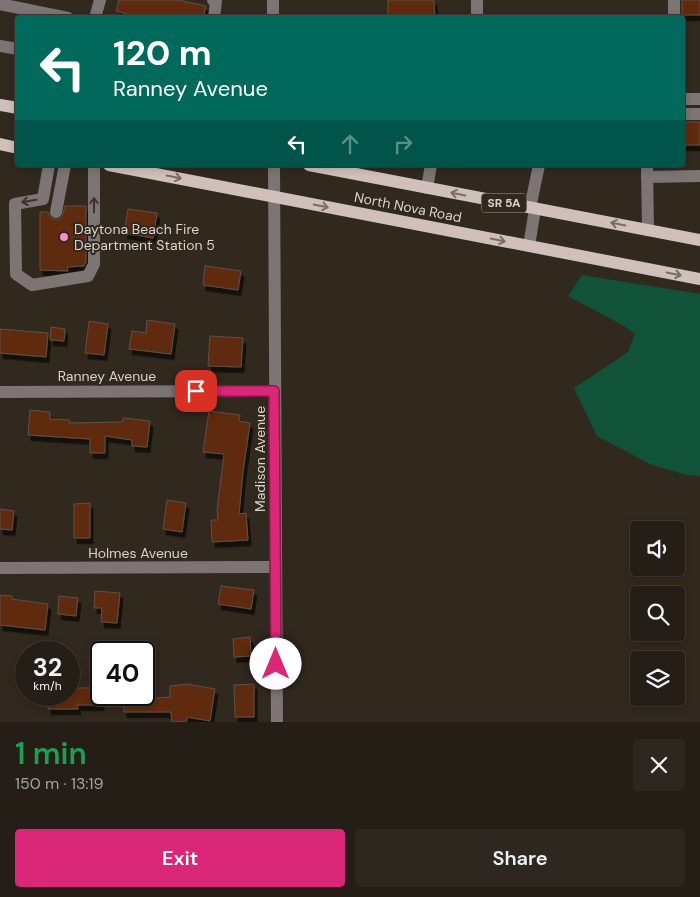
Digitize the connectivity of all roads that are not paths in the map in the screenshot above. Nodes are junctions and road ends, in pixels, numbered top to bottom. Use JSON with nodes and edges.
{"nodes":[{"id":1,"x":100,"y":0,"type":"edge"},
{"id":2,"x":214,"y":0,"type":"edge"},
{"id":3,"x":272,"y":0,"type":"edge"},
{"id":4,"x":477,"y":0,"type":"edge"},
{"id":5,"x":674,"y":0,"type":"edge"},
{"id":6,"x":0,"y":4,"type":"edge"},
{"id":7,"x":53,"y":15,"type":"edge"},
{"id":8,"x":96,"y":15,"type":"edge"},
{"id":9,"x":214,"y":15,"type":"edge"},
{"id":10,"x":273,"y":15,"type":"edge"},
{"id":11,"x":477,"y":15,"type":"edge"},
{"id":12,"x":674,"y":15,"type":"edge"},
{"id":13,"x":0,"y":46,"type":"edge"},
{"id":14,"x":15,"y":48,"type":"edge"},
{"id":15,"x":685,"y":99,"type":"edge"},
{"id":16,"x":700,"y":99,"type":"edge"},
{"id":17,"x":0,"y":105,"type":"edge"},
{"id":18,"x":15,"y":108,"type":"edge"},
{"id":19,"x":685,"y":114,"type":"edge"},
{"id":20,"x":700,"y":114,"type":"edge"},
{"id":21,"x":0,"y":144,"type":"edge"},
{"id":22,"x":15,"y":147,"type":"edge"},
{"id":23,"x":49,"y":167,"type":"edge"},
{"id":24,"x":65,"y":167,"type":"edge"},
{"id":25,"x":94,"y":167,"type":"edge"},
{"id":26,"x":120,"y":167,"type":"edge"},
{"id":27,"x":274,"y":167,"type":"edge"},
{"id":28,"x":319,"y":167,"type":"edge"},
{"id":29,"x":431,"y":167,"type":"edge"},
{"id":30,"x":539,"y":167,"type":"edge"},
{"id":31,"x":647,"y":171,"type":"edge"},
{"id":32,"x":700,"y":176,"type":"edge"},
{"id":33,"x":426,"y":188,"type":"junction"},
{"id":34,"x":273,"y":196,"type":"junction"},
{"id":35,"x":532,"y":209,"type":"junction"},
{"id":36,"x":56,"y":212,"type":"dead end"},
{"id":37,"x":648,"y":230,"type":"junction"},
{"id":38,"x":700,"y":240,"type":"edge"},
{"id":39,"x":529,"y":246,"type":"junction"},
{"id":40,"x":700,"y":279,"type":"edge"},
{"id":41,"x":274,"y":391,"type":"junction"},
{"id":42,"x":0,"y":392,"type":"edge"},
{"id":43,"x":275,"y":567,"type":"junction"},
{"id":44,"x":0,"y":568,"type":"edge"},
{"id":45,"x":277,"y":722,"type":"edge"}],
"edges":[{"from":1,"to":8,"type":"street"},
{"from":2,"to":9,"type":"street"},
{"from":3,"to":10,"type":"street"},
{"from":4,"to":11,"type":"street"},
{"from":5,"to":12,"type":"street"},
{"from":6,"to":7,"type":"street"},
{"from":13,"to":14,"type":"street"},
{"from":15,"to":16,"type":"street"},
{"from":17,"to":18,"type":"main road"},
{"from":19,"to":20,"type":"street"},
{"from":21,"to":22,"type":"main road"},
{"from":23,"to":25,"type":"street","one_way":true},
{"from":24,"to":36,"type":"street"},
{"from":26,"to":34,"type":"main road","name":"North Nova Road","one_way":true},
{"from":27,"to":34,"type":"street","name":"Madison Avenue"},
{"from":28,"to":33,"type":"main road","name":"North Nova Road","number":"SR 5A"},
{"from":29,"to":33,"type":"street"},
{"from":30,"to":35,"type":"street"},
{"from":31,"to":32,"type":"street"},
{"from":31,"to":37,"type":"street"},
{"from":35,"to":33,"type":"main road","name":"North Nova Road","number":"SR 5A","one_way":true},
{"from":34,"to":39,"type":"main road","name":"North Nova Road","one_way":true},
{"from":34,"to":41,"type":"street","name":"Madison Avenue"},
{"from":37,"to":35,"type":"main road","name":"North Nova Road","number":"SR 5A","one_way":true},
{"from":35,"to":39,"type":"street"},
{"from":37,"to":38,"type":"main road","name":"North Nova Road","number":"SR 5A"},
{"from":39,"to":40,"type":"main road","name":"North Nova Road","one_way":true},
{"from":41,"to":42,"type":"street","name":"Ranney Avenue"},
{"from":41,"to":43,"type":"street","name":"Madison Avenue"},
{"from":43,"to":44,"type":"street","name":"Holmes Avenue"},
{"from":43,"to":45,"type":"street","name":"Madison Avenue"}]}
